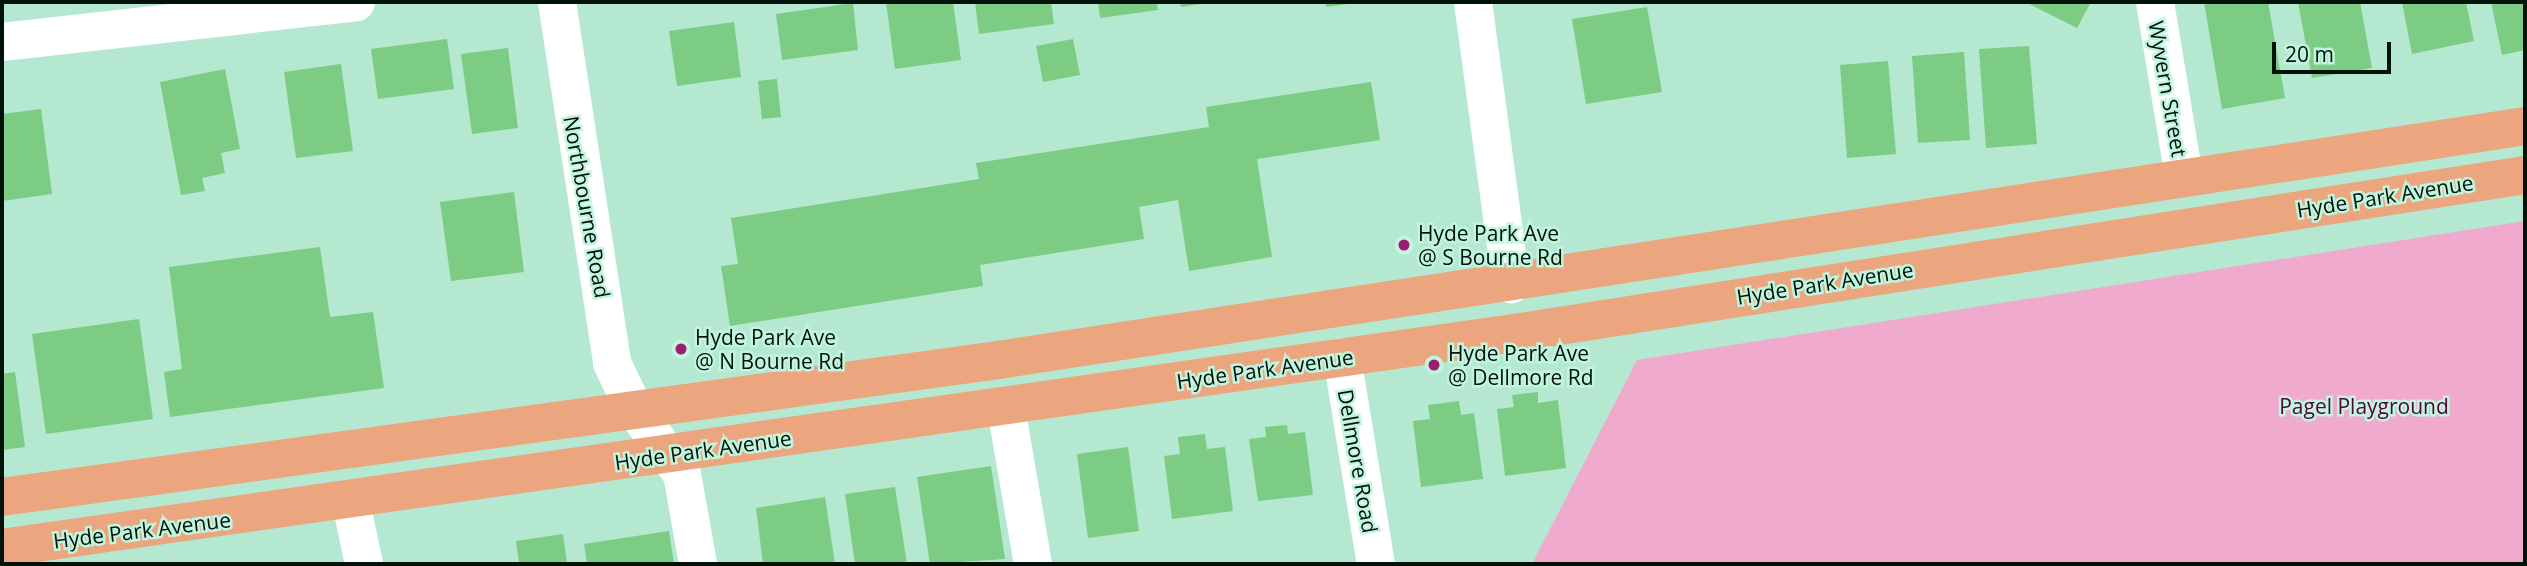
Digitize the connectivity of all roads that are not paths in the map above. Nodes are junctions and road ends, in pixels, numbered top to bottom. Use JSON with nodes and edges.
{"nodes":[{"id":1,"x":356,"y":2,"type":"edge"},
{"id":2,"x":557,"y":2,"type":"edge"},
{"id":3,"x":1473,"y":2,"type":"edge"},
{"id":4,"x":2155,"y":2,"type":"edge"},
{"id":5,"x":2,"y":42,"type":"edge"},
{"id":6,"x":2525,"y":126,"type":"edge"},
{"id":7,"x":2525,"y":175,"type":"edge"},
{"id":8,"x":2183,"y":177,"type":"junction"},
{"id":9,"x":2193,"y":226,"type":"junction"},
{"id":10,"x":1511,"y":284,"type":"junction"},
{"id":11,"x":1521,"y":332,"type":"junction"},
{"id":12,"x":1342,"y":357,"type":"junction"},
{"id":13,"x":998,"y":360,"type":"junction"},
{"id":14,"x":633,"y":407,"type":"junction"},
{"id":15,"x":1006,"y":408,"type":"junction"},
{"id":16,"x":671,"y":456,"type":"junction"},
{"id":17,"x":2,"y":497,"type":"edge"},
{"id":18,"x":351,"y":503,"type":"junction"},
{"id":19,"x":2,"y":548,"type":"edge"},
{"id":20,"x":364,"y":564,"type":"edge"},
{"id":21,"x":698,"y":564,"type":"edge"},
{"id":22,"x":1033,"y":564,"type":"edge"},
{"id":23,"x":1376,"y":564,"type":"edge"}],
"edges":[{"from":1,"to":5,"type":"street"},
{"from":2,"to":14,"type":"street","name":"Northbourne Road"},
{"from":3,"to":10,"type":"street"},
{"from":4,"to":8,"type":"street","name":"Wyvern Street"},
{"from":6,"to":8,"type":"main road"},
{"from":7,"to":9,"type":"main road","name":"Hyde Park Avenue"},
{"from":8,"to":9,"type":"main road"},
{"from":8,"to":10,"type":"main road"},
{"from":9,"to":11,"type":"main road","name":"Hyde Park Avenue"},
{"from":10,"to":11,"type":"main road"},
{"from":10,"to":13,"type":"main road"},
{"from":11,"to":12,"type":"main road","name":"Hyde Park Avenue"},
{"from":12,"to":15,"type":"main road","name":"Hyde Park Avenue"},
{"from":12,"to":23,"type":"street","name":"Dellmore Road"},
{"from":13,"to":14,"type":"main road"},
{"from":13,"to":15,"type":"main road"},
{"from":14,"to":16,"type":"street","name":"Northbourne Road"},
{"from":14,"to":17,"type":"main road"},
{"from":15,"to":16,"type":"main road","name":"Hyde Park Avenue"},
{"from":15,"to":22,"type":"street"},
{"from":16,"to":18,"type":"main road","name":"Hyde Park Avenue"},
{"from":16,"to":21,"type":"street","name":"Northbourne Road"},
{"from":18,"to":19,"type":"main road","name":"Hyde Park Avenue"},
{"from":18,"to":20,"type":"street"}]}
